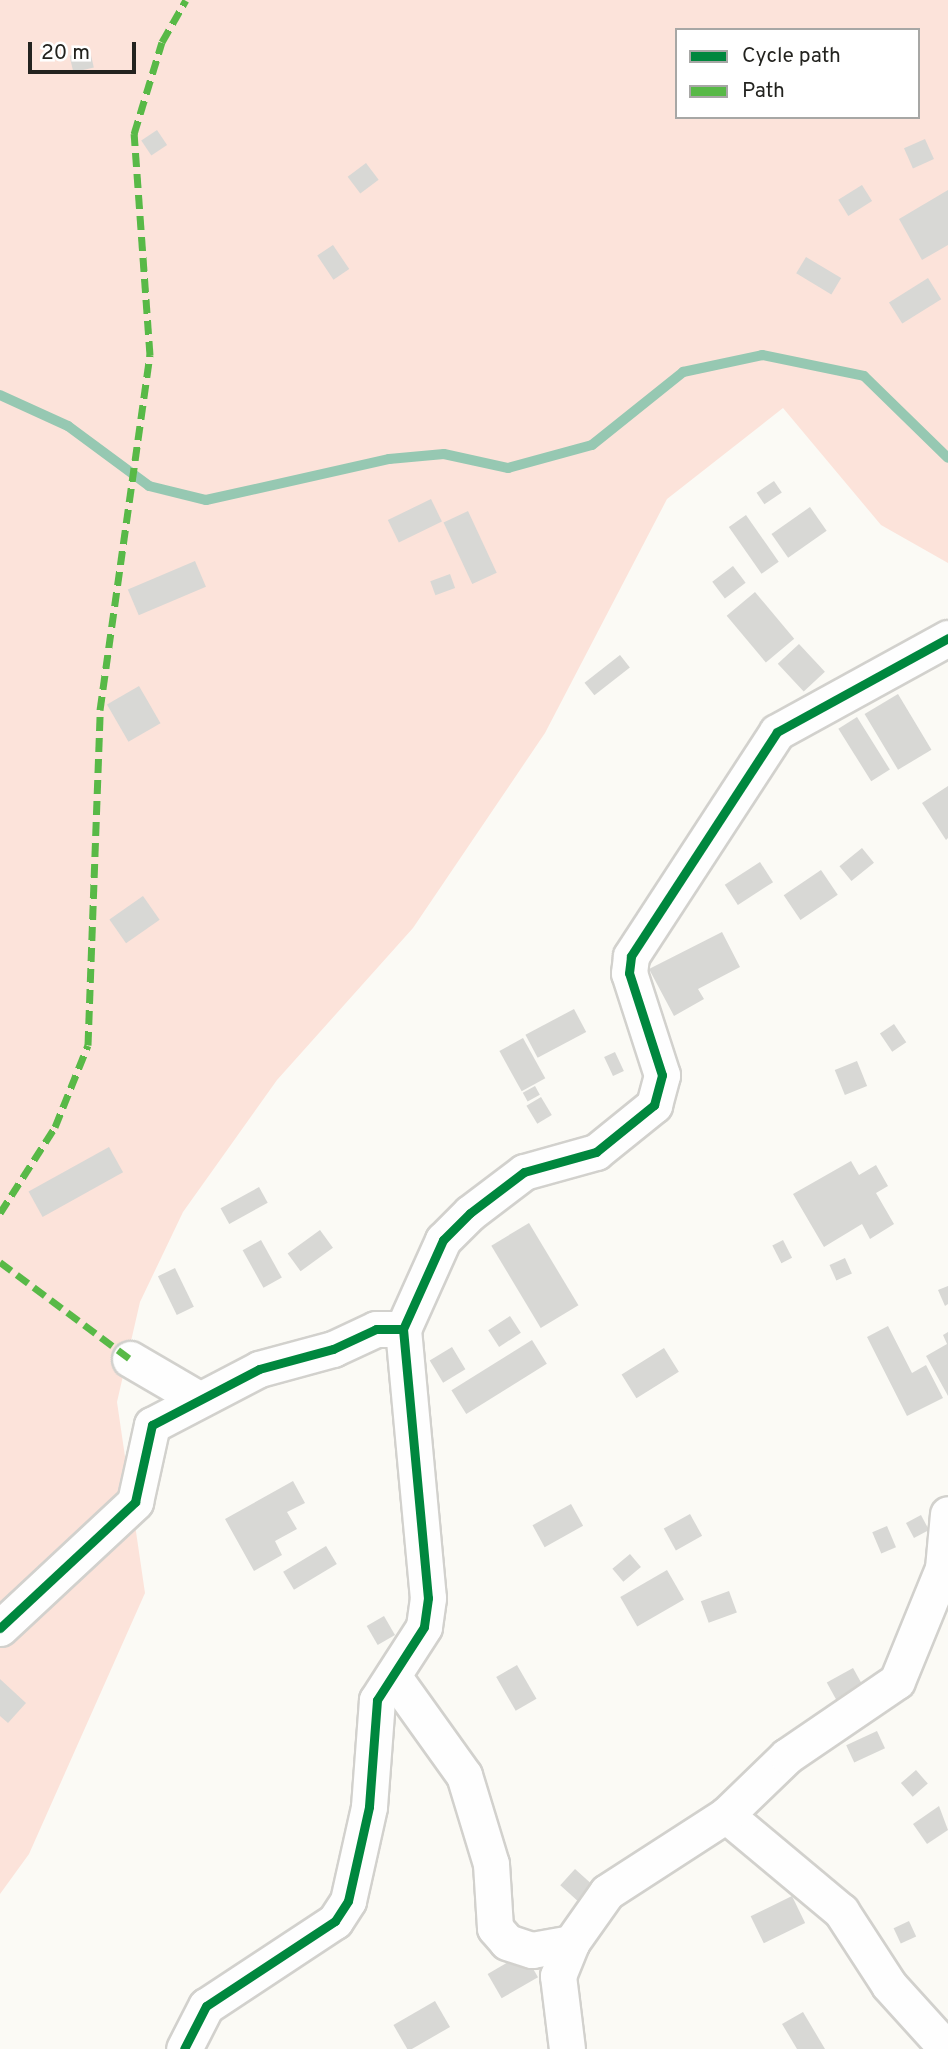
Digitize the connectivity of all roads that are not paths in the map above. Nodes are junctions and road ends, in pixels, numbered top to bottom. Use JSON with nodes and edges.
{"nodes":[{"id":1,"x":948,"y":638,"type":"edge"},
{"id":2,"x":402,"y":1329,"type":"junction"},
{"id":3,"x":130,"y":1360,"type":"dead end"},
{"id":4,"x":195,"y":1398,"type":"junction"},
{"id":5,"x":948,"y":1514,"type":"edge"},
{"id":6,"x":0,"y":1628,"type":"edge"},
{"id":7,"x":393,"y":1676,"type":"junction"},
{"id":8,"x":726,"y":1815,"type":"junction"},
{"id":9,"x":570,"y":1943,"type":"junction"},
{"id":10,"x":184,"y":2049,"type":"edge"},
{"id":11,"x":567,"y":2049,"type":"edge"},
{"id":12,"x":947,"y":2049,"type":"edge"}],
"edges":[{"from":1,"to":2,"type":"street"},
{"from":2,"to":4,"type":"street"},
{"from":2,"to":7,"type":"street"},
{"from":3,"to":4,"type":"street"},
{"from":4,"to":6,"type":"street"},
{"from":5,"to":8,"type":"street"},
{"from":7,"to":9,"type":"street"},
{"from":7,"to":10,"type":"street"},
{"from":8,"to":9,"type":"street"},
{"from":8,"to":12,"type":"street"},
{"from":9,"to":11,"type":"street"}]}
